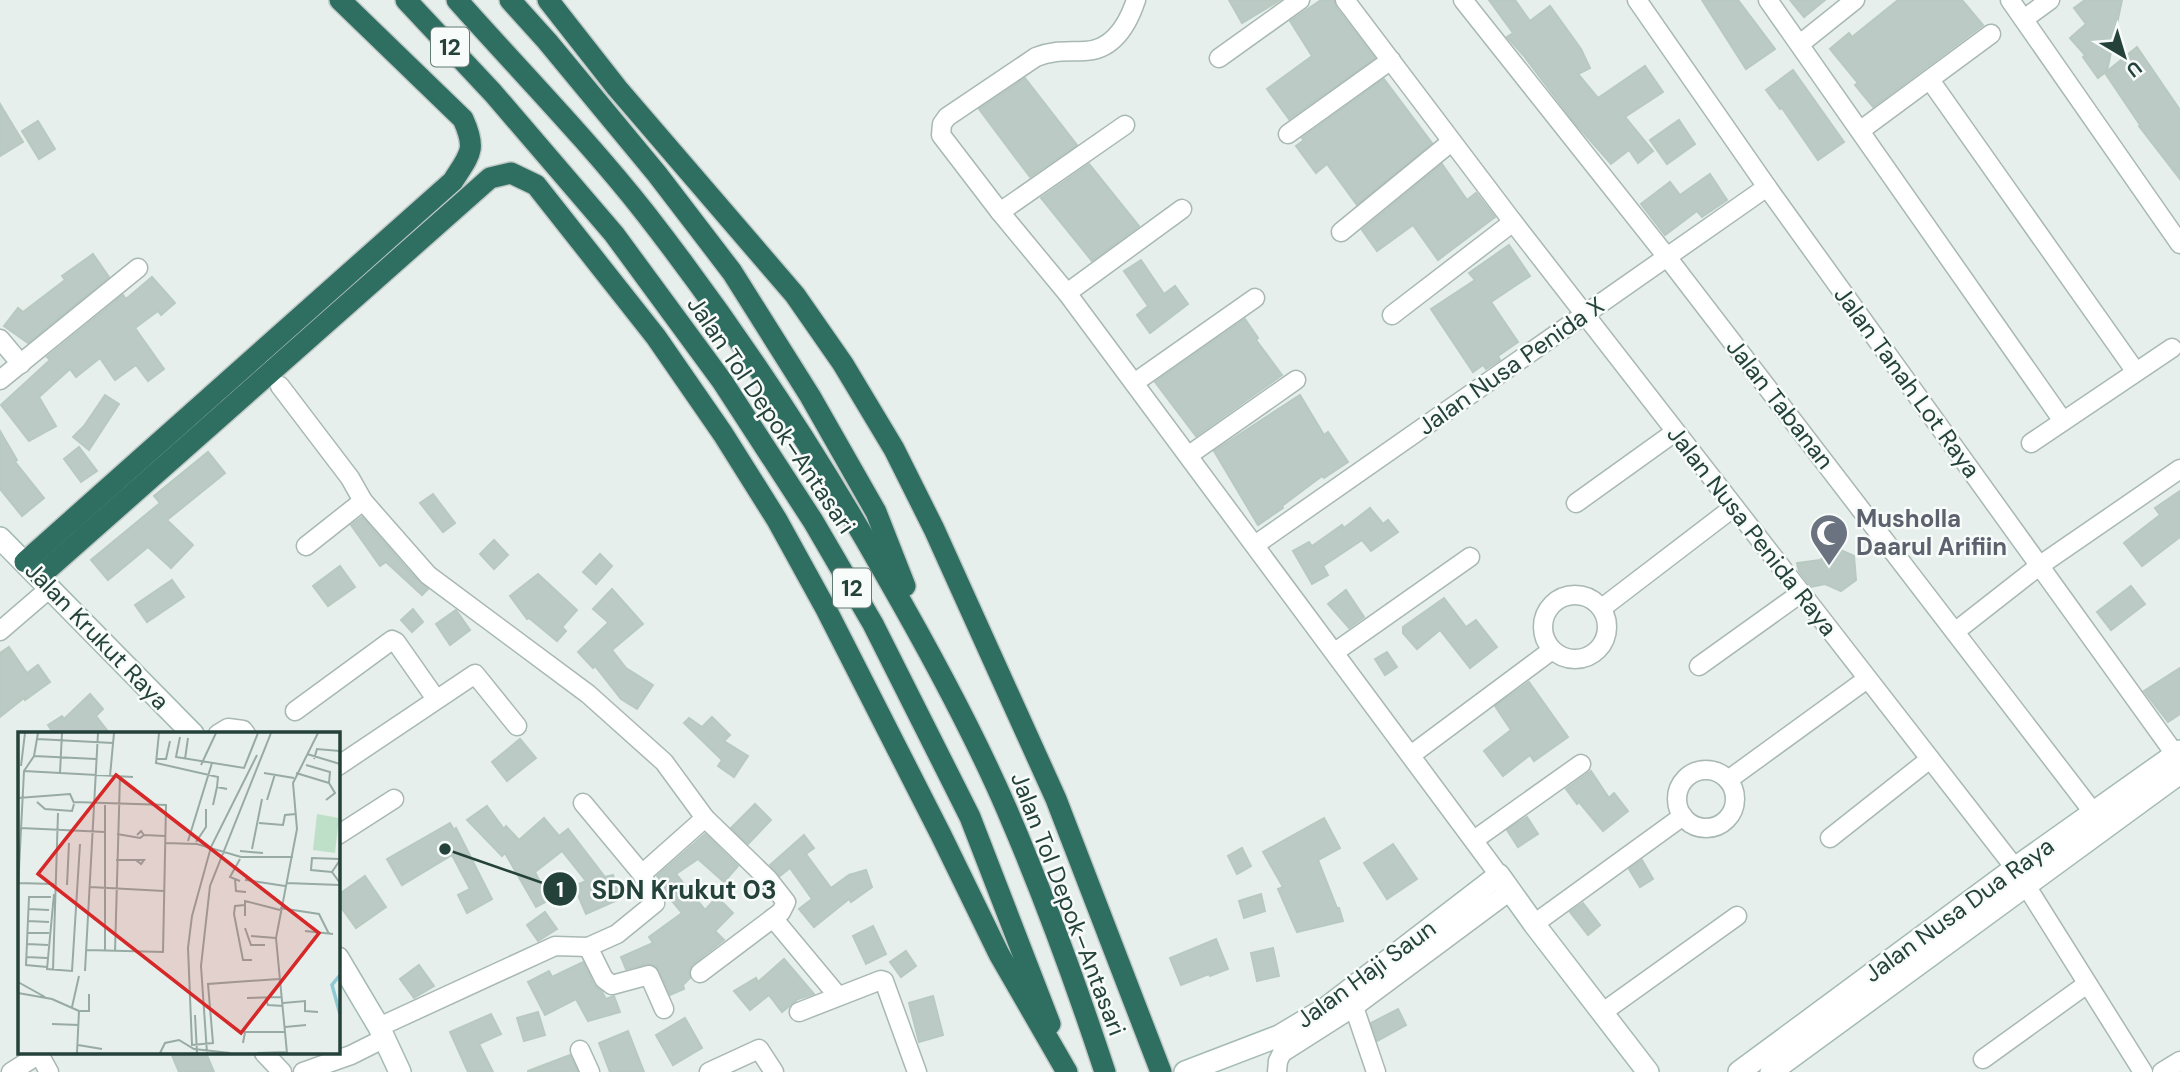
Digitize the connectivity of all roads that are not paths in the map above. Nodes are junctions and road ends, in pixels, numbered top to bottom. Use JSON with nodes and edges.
{"nodes":[{"id":1,"x":340,"y":0,"type":"edge"},
{"id":2,"x":406,"y":0,"type":"edge"},
{"id":3,"x":457,"y":0,"type":"edge"},
{"id":4,"x":510,"y":0,"type":"edge"},
{"id":5,"x":548,"y":0,"type":"edge"},
{"id":6,"x":1136,"y":0,"type":"edge"},
{"id":7,"x":1300,"y":0,"type":"edge"},
{"id":8,"x":1345,"y":0,"type":"edge"},
{"id":9,"x":1463,"y":0,"type":"edge"},
{"id":10,"x":1637,"y":0,"type":"edge"},
{"id":11,"x":1768,"y":0,"type":"edge"},
{"id":12,"x":1856,"y":0,"type":"edge"},
{"id":13,"x":2010,"y":0,"type":"edge"},
{"id":14,"x":2050,"y":0,"type":"edge"},
{"id":15,"x":2024,"y":19,"type":"junction"},
{"id":16,"x":1991,"y":34,"type":"dead end"},
{"id":17,"x":1800,"y":44,"type":"junction"},
{"id":18,"x":1219,"y":58,"type":"dead end"},
{"id":19,"x":1391,"y":60,"type":"junction"},
{"id":20,"x":1930,"y":80,"type":"junction"},
{"id":21,"x":1125,"y":125,"type":"dead end"},
{"id":22,"x":1861,"y":130,"type":"junction"},
{"id":23,"x":1288,"y":134,"type":"dead end"},
{"id":24,"x":1451,"y":142,"type":"junction"},
{"id":25,"x":1767,"y":187,"type":"junction"},
{"id":26,"x":1182,"y":209,"type":"dead end"},
{"id":27,"x":1000,"y":212,"type":"junction"},
{"id":28,"x":1513,"y":222,"type":"junction"},
{"id":29,"x":1341,"y":232,"type":"dead end"},
{"id":30,"x":2180,"y":244,"type":"edge"},
{"id":31,"x":1667,"y":257,"type":"junction"},
{"id":32,"x":138,"y":268,"type":"dead end"},
{"id":33,"x":1067,"y":293,"type":"junction"},
{"id":34,"x":1255,"y":298,"type":"dead end"},
{"id":35,"x":1392,"y":315,"type":"dead end"},
{"id":36,"x":1584,"y":315,"type":"junction"},
{"id":37,"x":0,"y":339,"type":"edge"},
{"id":38,"x":2172,"y":348,"type":"dead end"},
{"id":39,"x":21,"y":364,"type":"junction"},
{"id":40,"x":2136,"y":372,"type":"junction"},
{"id":41,"x":0,"y":380,"type":"edge"},
{"id":42,"x":1296,"y":380,"type":"dead end"},
{"id":43,"x":1134,"y":383,"type":"junction"},
{"id":44,"x":280,"y":386,"type":"dead end"},
{"id":45,"x":2063,"y":421,"type":"junction"},
{"id":46,"x":1675,"y":432,"type":"junction"},
{"id":47,"x":2031,"y":443,"type":"dead end"},
{"id":48,"x":1189,"y":455,"type":"junction"},
{"id":49,"x":2180,"y":469,"type":"edge"},
{"id":50,"x":363,"y":501,"type":"junction"},
{"id":51,"x":1576,"y":503,"type":"dead end"},
{"id":52,"x":1734,"y":507,"type":"junction"},
{"id":53,"x":0,"y":538,"type":"edge"},
{"id":54,"x":1255,"y":545,"type":"junction"},
{"id":55,"x":306,"y":546,"type":"dead end"},
{"id":56,"x":1470,"y":557,"type":"dead end"},
{"id":57,"x":2039,"y":566,"type":"junction"},
{"id":58,"x":39,"y":580,"type":"junction"},
{"id":59,"x":1801,"y":593,"type":"junction"},
{"id":60,"x":1602,"y":608,"type":"junction"},
{"id":61,"x":4,"y":627,"type":"edge"},
{"id":62,"x":1956,"y":631,"type":"junction"},
{"id":63,"x":1552,"y":650,"type":"junction"},
{"id":64,"x":1335,"y":652,"type":"junction"},
{"id":65,"x":931,"y":654,"type":"junction"},
{"id":66,"x":1699,"y":666,"type":"dead end"},
{"id":67,"x":1867,"y":679,"type":"junction"},
{"id":68,"x":436,"y":699,"type":"junction"},
{"id":69,"x":295,"y":711,"type":"dead end"},
{"id":70,"x":517,"y":726,"type":"dead end"},
{"id":71,"x":194,"y":732,"type":"edge"},
{"id":72,"x":221,"y":732,"type":"edge"},
{"id":73,"x":244,"y":732,"type":"edge"},
{"id":74,"x":1411,"y":755,"type":"junction"},
{"id":75,"x":1930,"y":759,"type":"junction"},
{"id":76,"x":2179,"y":760,"type":"edge"},
{"id":77,"x":1581,"y":764,"type":"dead end"},
{"id":78,"x":340,"y":765,"type":"edge"},
{"id":79,"x":1728,"y":780,"type":"junction"},
{"id":80,"x":394,"y":799,"type":"dead end"},
{"id":81,"x":583,"y":803,"type":"dead end"},
{"id":82,"x":2093,"y":812,"type":"junction"},
{"id":83,"x":1683,"y":816,"type":"junction"},
{"id":84,"x":705,"y":818,"type":"junction"},
{"id":85,"x":340,"y":834,"type":"edge"},
{"id":86,"x":1830,"y":838,"type":"dead end"},
{"id":87,"x":1475,"y":840,"type":"junction"},
{"id":88,"x":642,"y":874,"type":"junction"},
{"id":89,"x":2020,"y":876,"type":"junction"},
{"id":90,"x":1505,"y":883,"type":"junction"},
{"id":91,"x":1737,"y":916,"type":"dead end"},
{"id":92,"x":773,"y":918,"type":"junction"},
{"id":93,"x":1534,"y":924,"type":"junction"},
{"id":94,"x":588,"y":947,"type":"junction"},
{"id":95,"x":340,"y":961,"type":"edge"},
{"id":96,"x":700,"y":973,"type":"dead end"},
{"id":97,"x":2087,"y":984,"type":"junction"},
{"id":98,"x":838,"y":996,"type":"junction"},
{"id":99,"x":1354,"y":1007,"type":"junction"},
{"id":100,"x":664,"y":1009,"type":"dead end"},
{"id":101,"x":799,"y":1012,"type":"dead end"},
{"id":102,"x":1603,"y":1012,"type":"junction"},
{"id":103,"x":382,"y":1032,"type":"junction"},
{"id":104,"x":580,"y":1050,"type":"dead end"},
{"id":105,"x":40,"y":1054,"type":"edge"},
{"id":106,"x":265,"y":1054,"type":"edge"},
{"id":107,"x":351,"y":1055,"type":"junction"},
{"id":108,"x":1983,"y":1059,"type":"dead end"},
{"id":109,"x":2180,"y":1061,"type":"edge"},
{"id":110,"x":10,"y":1072,"type":"edge"},
{"id":111,"x":49,"y":1072,"type":"edge"},
{"id":112,"x":282,"y":1072,"type":"edge"},
{"id":113,"x":303,"y":1072,"type":"edge"},
{"id":114,"x":338,"y":1072,"type":"edge"},
{"id":115,"x":400,"y":1072,"type":"edge"},
{"id":116,"x":590,"y":1072,"type":"edge"},
{"id":117,"x":709,"y":1072,"type":"edge"},
{"id":118,"x":774,"y":1072,"type":"edge"},
{"id":119,"x":917,"y":1072,"type":"edge"},
{"id":120,"x":1067,"y":1072,"type":"edge"},
{"id":121,"x":1105,"y":1072,"type":"edge"},
{"id":122,"x":1161,"y":1072,"type":"edge"},
{"id":123,"x":1185,"y":1072,"type":"edge"},
{"id":124,"x":1277,"y":1072,"type":"edge"},
{"id":125,"x":1376,"y":1072,"type":"edge"},
{"id":126,"x":1648,"y":1072,"type":"edge"},
{"id":127,"x":1739,"y":1072,"type":"edge"},
{"id":128,"x":1771,"y":1072,"type":"edge"},
{"id":129,"x":2143,"y":1072,"type":"edge"},
{"id":130,"x":2162,"y":1072,"type":"edge"}],
"edges":[{"from":1,"to":58,"type":"highway"},
{"from":2,"to":120,"type":"highway","name":"Jalan Tol Depok–Antasari","number":"12"},
{"from":3,"to":65,"type":"highway","name":"Jalan Tol Depok–Antasari","number":"12"},
{"from":4,"to":65,"type":"highway"},
{"from":5,"to":122,"type":"highway"},
{"from":6,"to":27,"type":"street"},
{"from":7,"to":18,"type":"street"},
{"from":8,"to":19,"type":"street","name":"Jalan Nusa Penida Raya"},
{"from":9,"to":31,"type":"street","name":"Jalan Tabanan"},
{"from":10,"to":25,"type":"street","name":"Jalan Tanah Lot Raya"},
{"from":11,"to":17,"type":"street"},
{"from":12,"to":17,"type":"street"},
{"from":13,"to":15,"type":"street"},
{"from":14,"to":15,"type":"street"},
{"from":15,"to":30,"type":"street"},
{"from":16,"to":20,"type":"street"},
{"from":17,"to":22,"type":"street"},
{"from":19,"to":23,"type":"street"},
{"from":19,"to":24,"type":"street","name":"Jalan Nusa Penida Raya"},
{"from":20,"to":22,"type":"street"},
{"from":20,"to":40,"type":"street"},
{"from":21,"to":27,"type":"street"},
{"from":22,"to":45,"type":"street"},
{"from":24,"to":28,"type":"street","name":"Jalan Nusa Penida Raya"},
{"from":24,"to":29,"type":"street"},
{"from":25,"to":31,"type":"street","name":"Jalan Nusa Penida X"},
{"from":25,"to":57,"type":"street","name":"Jalan Tanah Lot Raya"},
{"from":26,"to":33,"type":"street"},
{"from":27,"to":33,"type":"street"},
{"from":28,"to":35,"type":"street"},
{"from":28,"to":36,"type":"street","name":"Jalan Nusa Penida Raya"},
{"from":31,"to":36,"type":"street","name":"Jalan Nusa Penida X"},
{"from":31,"to":62,"type":"street","name":"Jalan Tabanan"},
{"from":32,"to":39,"type":"street"},
{"from":33,"to":43,"type":"street"},
{"from":34,"to":43,"type":"street"},
{"from":36,"to":46,"type":"street","name":"Jalan Nusa Penida Raya"},
{"from":36,"to":54,"type":"street","name":"Jalan Nusa Penida X"},
{"from":37,"to":39,"type":"street"},
{"from":38,"to":40,"type":"street"},
{"from":39,"to":41,"type":"street"},
{"from":40,"to":45,"type":"street"},
{"from":42,"to":48,"type":"street"},
{"from":43,"to":48,"type":"street"},
{"from":44,"to":50,"type":"street"},
{"from":45,"to":47,"type":"street"},
{"from":46,"to":51,"type":"street"},
{"from":46,"to":52,"type":"street","name":"Jalan Nusa Penida Raya"},
{"from":48,"to":54,"type":"street"},
{"from":49,"to":57,"type":"street"},
{"from":50,"to":55,"type":"street"},
{"from":50,"to":84,"type":"street"},
{"from":52,"to":59,"type":"street","name":"Jalan Nusa Penida Raya"},
{"from":52,"to":60,"type":"street"},
{"from":53,"to":58,"type":"street","name":"Jalan Krukut Raya"},
{"from":54,"to":64,"type":"street"},
{"from":56,"to":64,"type":"street"},
{"from":57,"to":62,"type":"street"},
{"from":57,"to":76,"type":"street","name":"Jalan Tanah Lot Raya"},
{"from":58,"to":61,"type":"street"},
{"from":58,"to":71,"type":"street","name":"Jalan Krukut Raya"},
{"from":58,"to":120,"type":"highway"},
{"from":59,"to":66,"type":"street"},
{"from":59,"to":67,"type":"street","name":"Jalan Nusa Penida Raya"},
{"from":60,"to":63,"type":"street"},
{"from":60,"to":63,"type":"street"},
{"from":62,"to":82,"type":"street","name":"Jalan Tabanan"},
{"from":63,"to":74,"type":"street"},
{"from":64,"to":74,"type":"street"},
{"from":65,"to":121,"type":"highway","name":"Jalan Tol Depok–Antasari","number":"12"},
{"from":67,"to":75,"type":"street","name":"Jalan Nusa Penida Raya"},
{"from":67,"to":79,"type":"street"},
{"from":68,"to":69,"type":"street"},
{"from":68,"to":70,"type":"street"},
{"from":68,"to":78,"type":"street"},
{"from":72,"to":73,"type":"street"},
{"from":74,"to":87,"type":"street"},
{"from":75,"to":86,"type":"street"},
{"from":75,"to":89,"type":"street","name":"Jalan Nusa Penida Raya"},
{"from":76,"to":82,"type":"street","name":"Jalan Nusa Dua Raya"},
{"from":76,"to":89,"type":"street","name":"Jalan Nusa Dua Raya"},
{"from":77,"to":87,"type":"street"},
{"from":79,"to":83,"type":"street"},
{"from":79,"to":83,"type":"street"},
{"from":80,"to":85,"type":"street"},
{"from":81,"to":88,"type":"street"},
{"from":82,"to":89,"type":"street","name":"Jalan Nusa Dua Raya"},
{"from":83,"to":93,"type":"street"},
{"from":84,"to":88,"type":"street"},
{"from":84,"to":92,"type":"street"},
{"from":87,"to":90,"type":"street"},
{"from":88,"to":94,"type":"street"},
{"from":89,"to":97,"type":"street","name":"Jalan Nusa Penida Raya"},
{"from":89,"to":127,"type":"street","name":"Jalan Nusa Dua Raya"},
{"from":89,"to":128,"type":"street","name":"Jalan Nusa Dua Raya"},
{"from":90,"to":93,"type":"street"},
{"from":90,"to":99,"type":"street"},
{"from":90,"to":123,"type":"street","name":"Jalan Haji Saun"},
{"from":91,"to":102,"type":"street"},
{"from":92,"to":96,"type":"street"},
{"from":92,"to":98,"type":"street"},
{"from":93,"to":102,"type":"street"},
{"from":94,"to":100,"type":"street"},
{"from":94,"to":103,"type":"street"},
{"from":95,"to":103,"type":"street"},
{"from":97,"to":108,"type":"street"},
{"from":97,"to":129,"type":"street","name":"Jalan Nusa Penida Raya"},
{"from":98,"to":101,"type":"street"},
{"from":98,"to":119,"type":"street"},
{"from":99,"to":124,"type":"street"},
{"from":99,"to":125,"type":"street"},
{"from":102,"to":126,"type":"street"},
{"from":103,"to":107,"type":"street"},
{"from":103,"to":115,"type":"street"},
{"from":104,"to":116,"type":"street"},
{"from":105,"to":110,"type":"street"},
{"from":105,"to":111,"type":"street"},
{"from":106,"to":112,"type":"street"},
{"from":107,"to":113,"type":"street"},
{"from":107,"to":114,"type":"street"},
{"from":109,"to":130,"type":"street"},
{"from":117,"to":118,"type":"street"}]}
